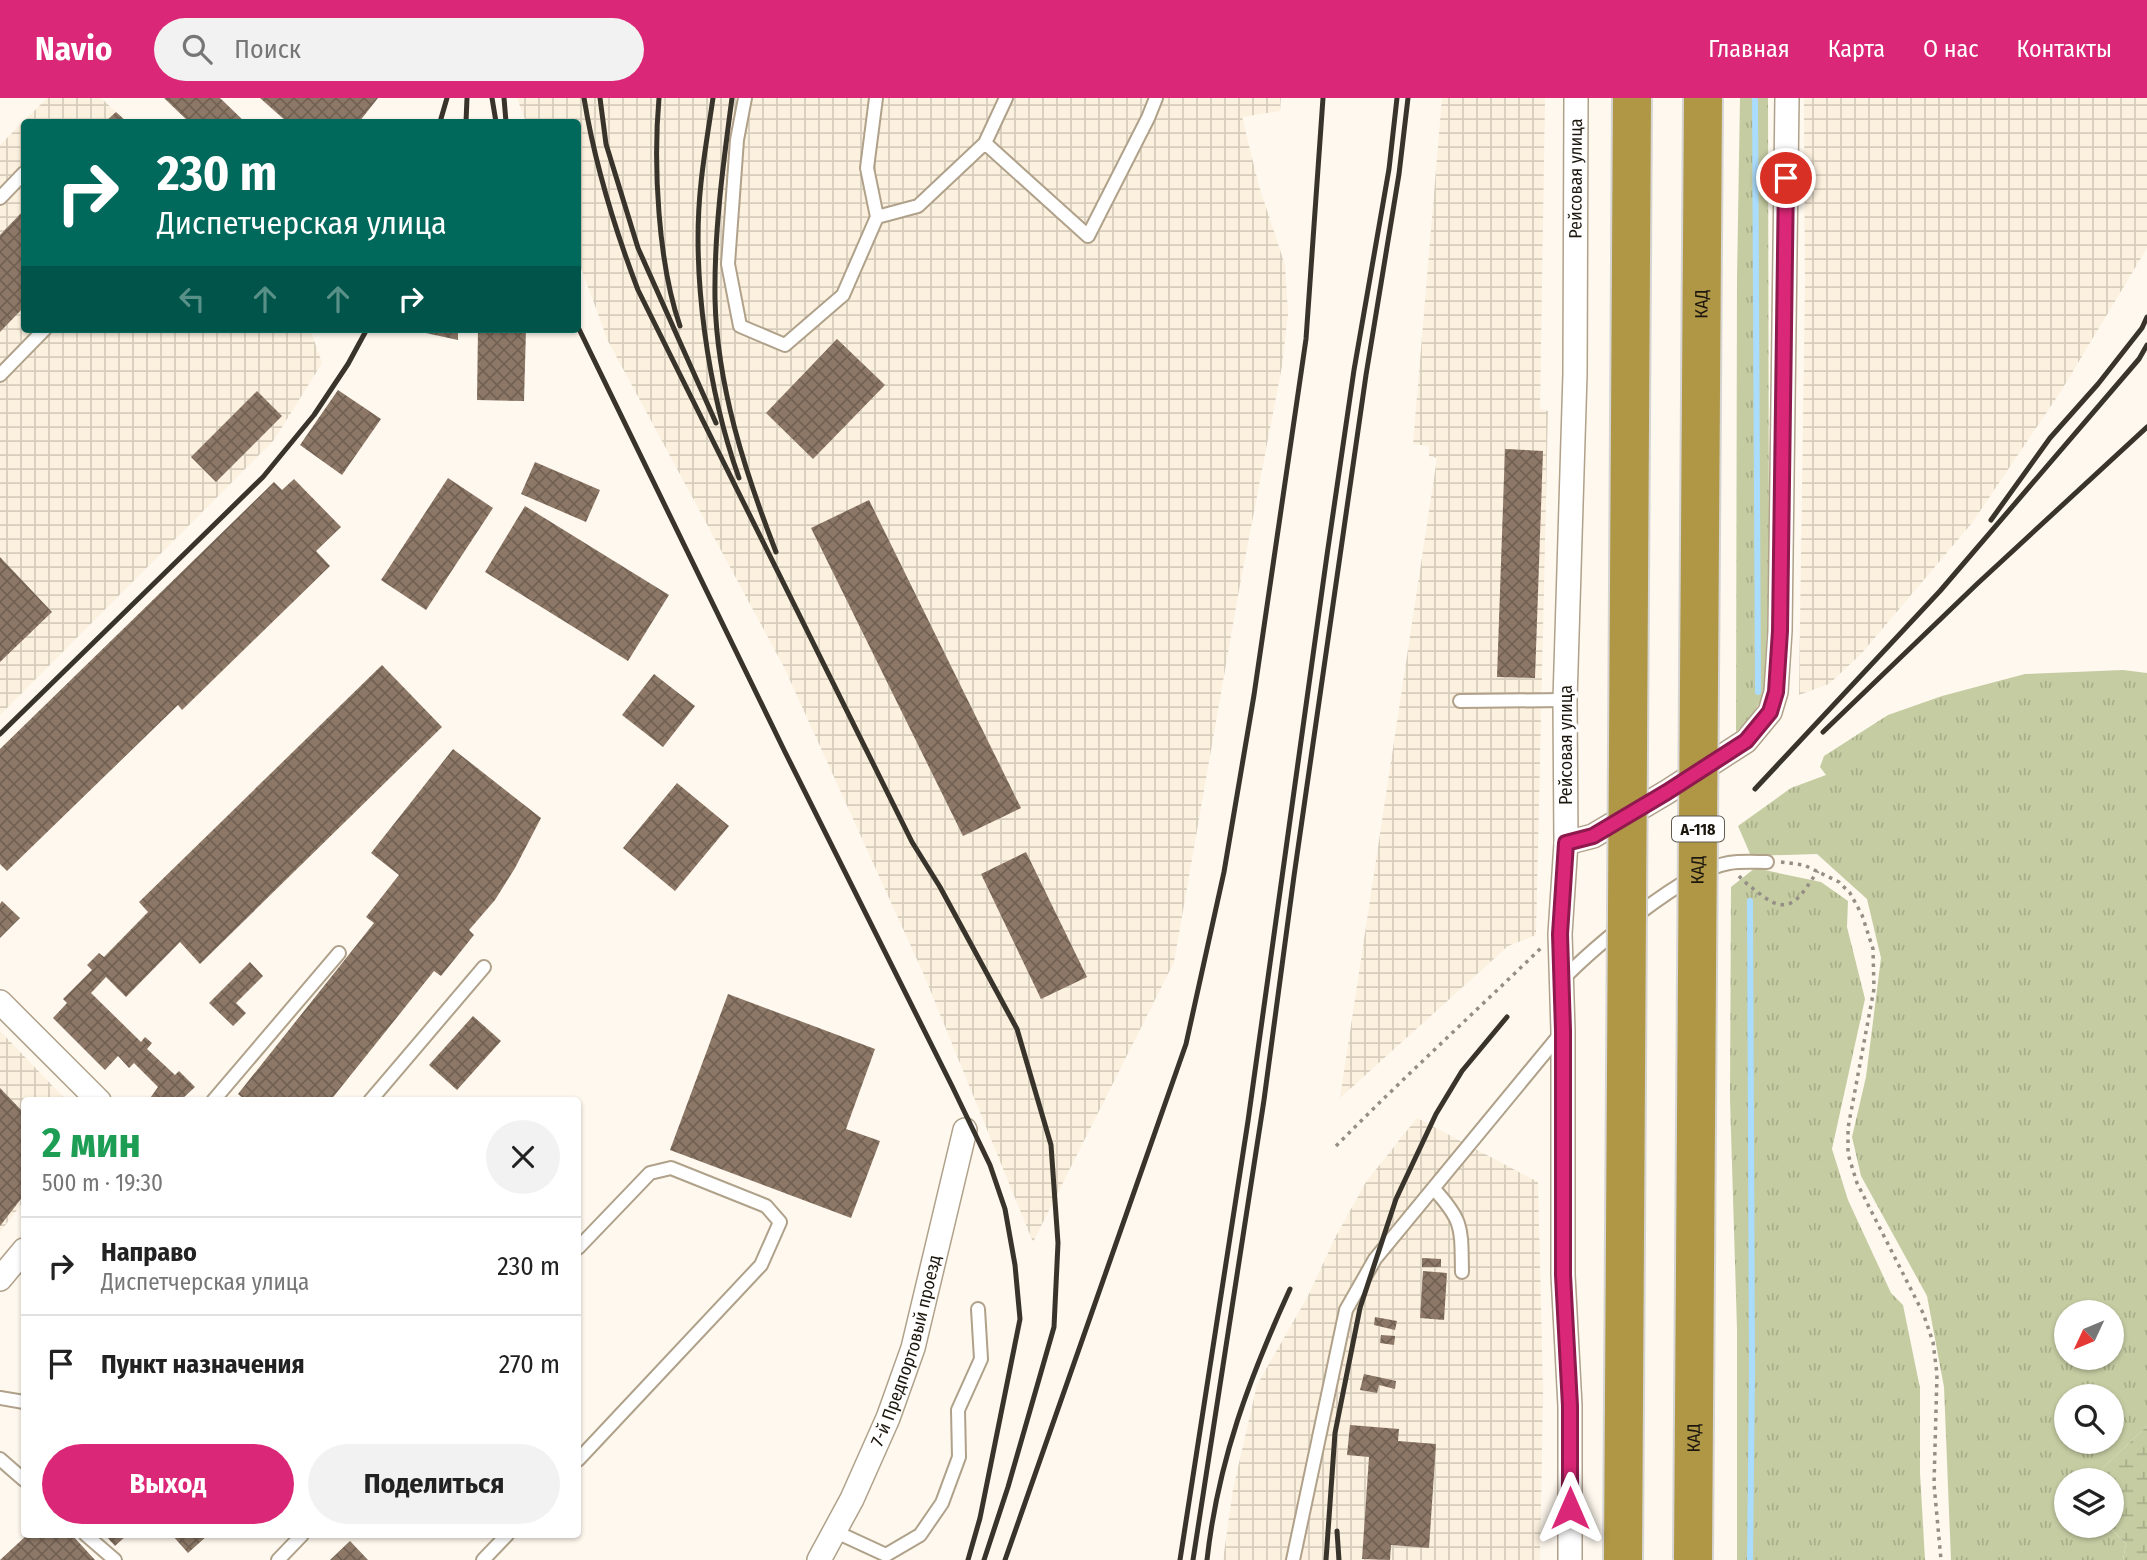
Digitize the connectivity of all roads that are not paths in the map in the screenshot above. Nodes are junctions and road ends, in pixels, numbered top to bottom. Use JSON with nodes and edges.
{"nodes":[{"id":1,"x":745,"y":98,"type":"edge"},
{"id":2,"x":876,"y":98,"type":"edge"},
{"id":3,"x":1006,"y":98,"type":"edge"},
{"id":4,"x":1156,"y":98,"type":"edge"},
{"id":5,"x":1576,"y":98,"type":"edge"},
{"id":6,"x":1632,"y":98,"type":"edge"},
{"id":7,"x":1703,"y":98,"type":"edge"},
{"id":8,"x":1787,"y":98,"type":"edge"},
{"id":9,"x":985,"y":143,"type":"junction"},
{"id":10,"x":21,"y":176,"type":"edge"},
{"id":11,"x":0,"y":198,"type":"edge"},
{"id":12,"x":877,"y":217,"type":"junction"},
{"id":13,"x":41,"y":333,"type":"edge"},
{"id":14,"x":0,"y":376,"type":"edge"},
{"id":15,"x":1565,"y":700,"type":"junction"},
{"id":16,"x":1461,"y":701,"type":"dead end"},
{"id":17,"x":1566,"y":843,"type":"junction"},
{"id":18,"x":1767,"y":862,"type":"road end"},
{"id":19,"x":339,"y":953,"type":"dead end"},
{"id":20,"x":484,"y":967,"type":"dead end"},
{"id":21,"x":1561,"y":981,"type":"junction"},
{"id":22,"x":0,"y":1002,"type":"edge"},
{"id":23,"x":1563,"y":1031,"type":"junction"},
{"id":24,"x":95,"y":1097,"type":"edge"},
{"id":25,"x":216,"y":1097,"type":"edge"},
{"id":26,"x":373,"y":1097,"type":"edge"},
{"id":27,"x":965,"y":1130,"type":"dead end"},
{"id":28,"x":1433,"y":1189,"type":"junction"},
{"id":29,"x":581,"y":1245,"type":"edge"},
{"id":30,"x":21,"y":1254,"type":"edge"},
{"id":31,"x":1462,"y":1272,"type":"dead end"},
{"id":32,"x":0,"y":1279,"type":"edge"},
{"id":33,"x":978,"y":1309,"type":"dead end"},
{"id":34,"x":0,"y":1398,"type":"edge"},
{"id":35,"x":21,"y":1402,"type":"edge"},
{"id":36,"x":581,"y":1457,"type":"edge"},
{"id":37,"x":0,"y":1459,"type":"edge"},
{"id":38,"x":21,"y":1477,"type":"edge"},
{"id":39,"x":834,"y":1531,"type":"junction"},
{"id":40,"x":89,"y":1538,"type":"edge"},
{"id":41,"x":299,"y":1538,"type":"edge"},
{"id":42,"x":504,"y":1538,"type":"edge"},
{"id":43,"x":115,"y":1560,"type":"edge"},
{"id":44,"x":278,"y":1560,"type":"edge"},
{"id":45,"x":483,"y":1560,"type":"edge"},
{"id":46,"x":819,"y":1560,"type":"edge"},
{"id":47,"x":1293,"y":1560,"type":"edge"},
{"id":48,"x":1570,"y":1560,"type":"edge"},
{"id":49,"x":1623,"y":1560,"type":"edge"},
{"id":50,"x":1693,"y":1560,"type":"edge"}],
"edges":[{"from":1,"to":12,"type":"lane"},
{"from":2,"to":12,"type":"lane"},
{"from":3,"to":9,"type":"lane"},
{"from":4,"to":9,"type":"lane"},
{"from":5,"to":15,"type":"street","name":"Рейсовая улица"},
{"from":6,"to":49,"type":"highway","bridge":true},
{"from":7,"to":50,"type":"highway","name":"КАД","number":"А-118","bridge":true},
{"from":8,"to":17,"type":"street"},
{"from":9,"to":12,"type":"lane"},
{"from":10,"to":11,"type":"lane"},
{"from":13,"to":14,"type":"lane"},
{"from":15,"to":16,"type":"lane"},
{"from":15,"to":17,"type":"street","name":"Рейсовая улица"},
{"from":17,"to":21,"type":"street","name":"Рейсовая улица"},
{"from":18,"to":21,"type":"lane"},
{"from":19,"to":25,"type":"lane"},
{"from":20,"to":26,"type":"lane"},
{"from":21,"to":23,"type":"street","name":"Рейсовая улица"},
{"from":22,"to":24,"type":"street"},
{"from":23,"to":28,"type":"lane"},
{"from":23,"to":48,"type":"street","name":"Рейсовая улица"},
{"from":27,"to":39,"type":"street","name":"7-й Предпортовый проезд"},
{"from":28,"to":31,"type":"lane"},
{"from":28,"to":47,"type":"lane"},
{"from":29,"to":36,"type":"lane"},
{"from":30,"to":32,"type":"street"},
{"from":33,"to":39,"type":"lane"},
{"from":34,"to":35,"type":"lane"},
{"from":37,"to":38,"type":"lane"},
{"from":39,"to":46,"type":"street","name":"7-й Предпортовый проезд"},
{"from":40,"to":43,"type":"lane"},
{"from":41,"to":44,"type":"lane"},
{"from":42,"to":45,"type":"lane"}]}
